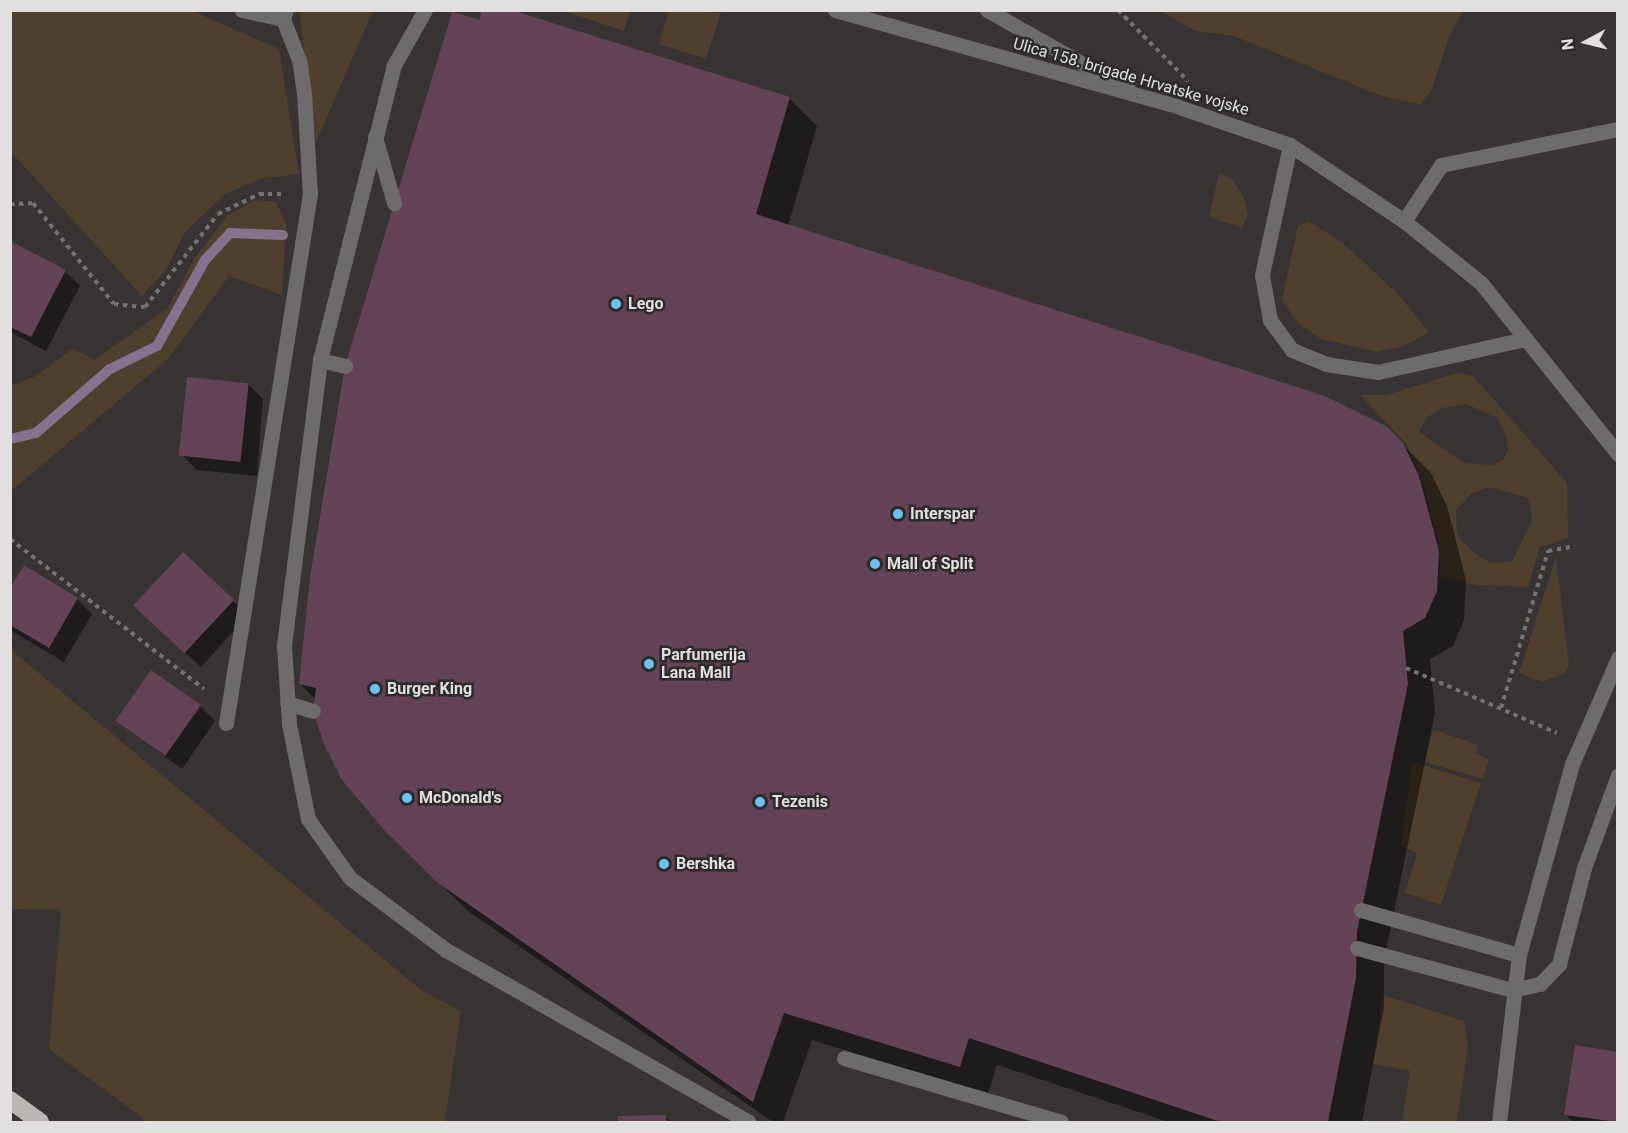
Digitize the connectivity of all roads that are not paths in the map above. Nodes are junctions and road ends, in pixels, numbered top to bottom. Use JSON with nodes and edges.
{"nodes":[{"id":1,"x":242,"y":10,"type":"edge"},
{"id":2,"x":425,"y":10,"type":"edge"},
{"id":3,"x":835,"y":10,"type":"edge"},
{"id":4,"x":987,"y":10,"type":"edge"},
{"id":5,"x":285,"y":15,"type":"edge"},
{"id":6,"x":1137,"y":95,"type":"junction"},
{"id":7,"x":1617,"y":129,"type":"edge"},
{"id":8,"x":375,"y":137,"type":"junction"},
{"id":9,"x":1290,"y":145,"type":"junction"},
{"id":10,"x":394,"y":203,"type":"dead end"},
{"id":11,"x":1404,"y":221,"type":"junction"},
{"id":12,"x":1526,"y":339,"type":"junction"},
{"id":13,"x":320,"y":360,"type":"junction"},
{"id":14,"x":345,"y":366,"type":"dead end"},
{"id":15,"x":1617,"y":454,"type":"edge"},
{"id":16,"x":1617,"y":658,"type":"edge"},
{"id":17,"x":287,"y":703,"type":"junction"},
{"id":18,"x":314,"y":711,"type":"dead end"},
{"id":19,"x":227,"y":715,"type":"road end"},
{"id":20,"x":1617,"y":775,"type":"edge"},
{"id":21,"x":1361,"y":910,"type":"dead end"},
{"id":22,"x":1357,"y":948,"type":"dead end"},
{"id":23,"x":1519,"y":956,"type":"junction"},
{"id":24,"x":1513,"y":990,"type":"junction"},
{"id":25,"x":844,"y":1058,"type":"dead end"},
{"id":26,"x":10,"y":1100,"type":"edge"},
{"id":27,"x":39,"y":1122,"type":"edge"},
{"id":28,"x":749,"y":1122,"type":"edge"},
{"id":29,"x":1061,"y":1122,"type":"edge"},
{"id":30,"x":1499,"y":1122,"type":"edge"}],
"edges":[{"from":1,"to":5,"type":"street"},
{"from":2,"to":8,"type":"street"},
{"from":3,"to":6,"type":"street","name":"Ulica 158. brigade Hrvatske vojske"},
{"from":4,"to":6,"type":"street"},
{"from":5,"to":19,"type":"street"},
{"from":6,"to":9,"type":"street","name":"Ulica 158. brigade Hrvatske vojske"},
{"from":7,"to":11,"type":"street"},
{"from":8,"to":10,"type":"street"},
{"from":8,"to":13,"type":"street"},
{"from":9,"to":11,"type":"street","name":"Ulica 158. brigade Hrvatske vojske"},
{"from":9,"to":12,"type":"street"},
{"from":11,"to":12,"type":"street","name":"Ulica 158. brigade Hrvatske vojske"},
{"from":12,"to":15,"type":"street","name":"Ulica 158. brigade Hrvatske vojske"},
{"from":13,"to":14,"type":"street"},
{"from":13,"to":17,"type":"street"},
{"from":16,"to":23,"type":"street"},
{"from":17,"to":18,"type":"street"},
{"from":17,"to":28,"type":"street"},
{"from":20,"to":24,"type":"street"},
{"from":21,"to":23,"type":"street"},
{"from":22,"to":24,"type":"street"},
{"from":23,"to":24,"type":"street"},
{"from":24,"to":30,"type":"street"},
{"from":25,"to":29,"type":"street"},
{"from":26,"to":27,"type":"highway"}]}
